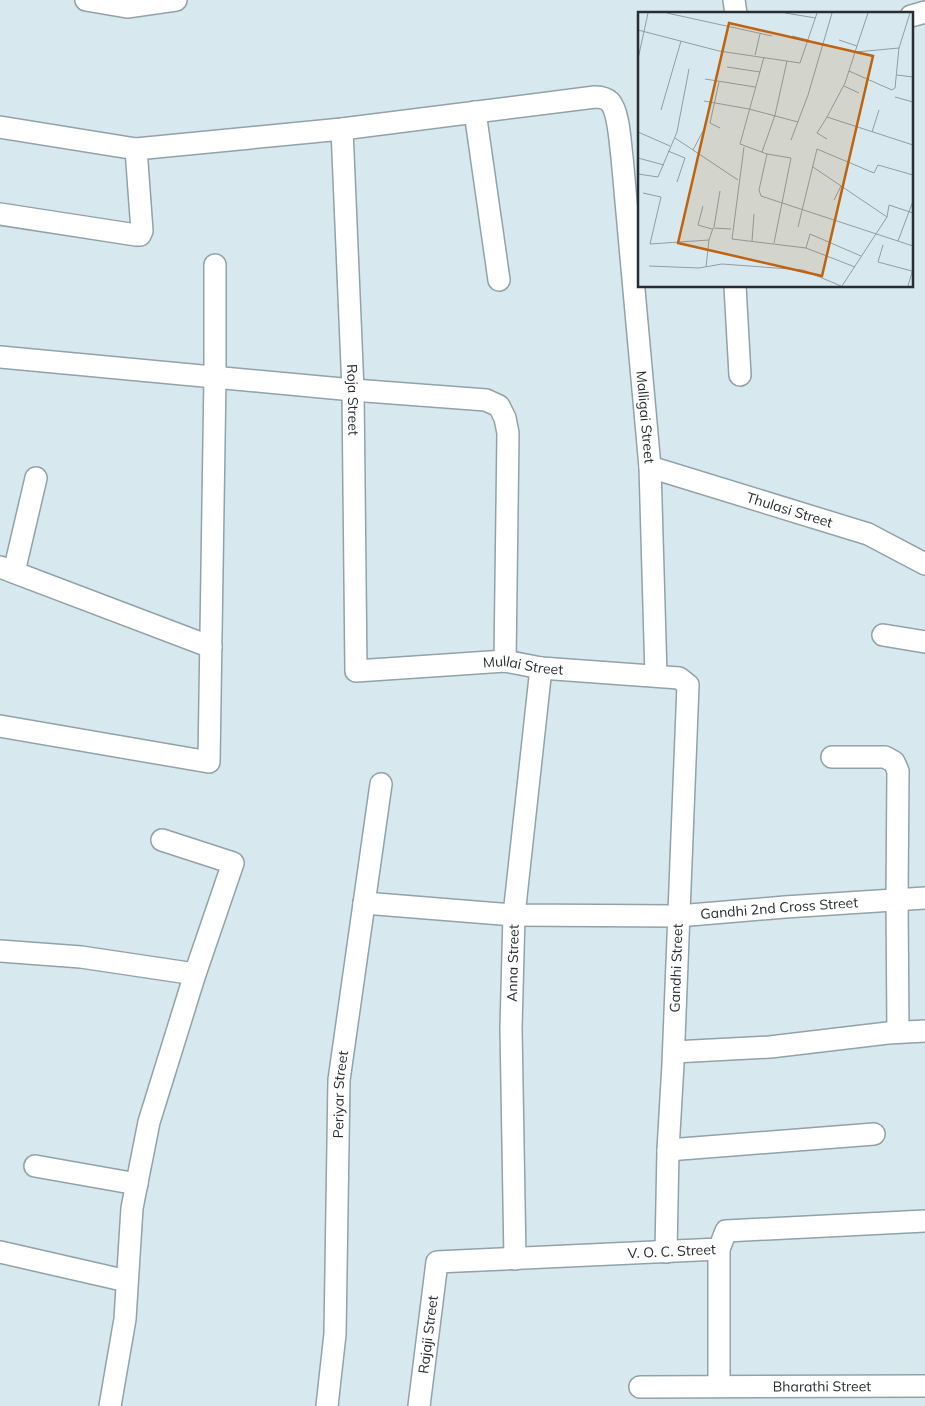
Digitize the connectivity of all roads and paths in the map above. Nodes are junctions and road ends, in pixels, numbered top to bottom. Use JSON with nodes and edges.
{"nodes":[{"id":1,"x":86,"y":0,"type":"edge"},
{"id":2,"x":176,"y":0,"type":"edge"},
{"id":3,"x":925,"y":12,"type":"edge"},
{"id":4,"x":912,"y":16,"type":"edge"},
{"id":5,"x":475,"y":112,"type":"junction"},
{"id":6,"x":0,"y":127,"type":"edge"},
{"id":7,"x":342,"y":130,"type":"junction"},
{"id":8,"x":136,"y":149,"type":"junction"},
{"id":9,"x":630,"y":156,"type":"edge"},
{"id":10,"x":0,"y":214,"type":"edge"},
{"id":11,"x":215,"y":265,"type":"dead end"},
{"id":12,"x":500,"y":280,"type":"dead end"},
{"id":13,"x":638,"y":280,"type":"edge"},
{"id":14,"x":638,"y":288,"type":"edge"},
{"id":15,"x":734,"y":288,"type":"edge"},
{"id":16,"x":0,"y":357,"type":"edge"},
{"id":17,"x":740,"y":375,"type":"dead end"},
{"id":18,"x":215,"y":377,"type":"junction"},
{"id":19,"x":352,"y":390,"type":"junction"},
{"id":20,"x":650,"y":467,"type":"junction"},
{"id":21,"x":36,"y":478,"type":"dead end"},
{"id":22,"x":925,"y":564,"type":"edge"},
{"id":23,"x":7,"y":570,"type":"edge"},
{"id":24,"x":883,"y":635,"type":"dead end"},
{"id":25,"x":925,"y":642,"type":"edge"},
{"id":26,"x":211,"y":647,"type":"junction"},
{"id":27,"x":505,"y":661,"type":"junction"},
{"id":28,"x":541,"y":668,"type":"junction"},
{"id":29,"x":356,"y":672,"type":"joint"},
{"id":30,"x":656,"y":676,"type":"junction"},
{"id":31,"x":688,"y":685,"type":"joint"},
{"id":32,"x":0,"y":726,"type":"edge"},
{"id":33,"x":832,"y":757,"type":"dead end"},
{"id":34,"x":381,"y":784,"type":"dead end"},
{"id":35,"x":162,"y":840,"type":"dead end"},
{"id":36,"x":925,"y":898,"type":"edge"},
{"id":37,"x":897,"y":899,"type":"junction"},
{"id":38,"x":364,"y":903,"type":"junction"},
{"id":39,"x":514,"y":915,"type":"junction"},
{"id":40,"x":678,"y":916,"type":"junction"},
{"id":41,"x":0,"y":951,"type":"edge"},
{"id":42,"x":195,"y":974,"type":"junction"},
{"id":43,"x":925,"y":1031,"type":"edge"},
{"id":44,"x":898,"y":1032,"type":"junction"},
{"id":45,"x":674,"y":1052,"type":"junction"},
{"id":46,"x":874,"y":1134,"type":"dead end"},
{"id":47,"x":668,"y":1150,"type":"junction"},
{"id":48,"x":35,"y":1166,"type":"dead end"},
{"id":49,"x":137,"y":1184,"type":"junction"},
{"id":50,"x":925,"y":1221,"type":"edge"},
{"id":51,"x":719,"y":1249,"type":"junction"},
{"id":52,"x":0,"y":1252,"type":"edge"},
{"id":53,"x":666,"y":1252,"type":"junction"},
{"id":54,"x":515,"y":1259,"type":"junction"},
{"id":55,"x":437,"y":1262,"type":"joint"},
{"id":56,"x":127,"y":1281,"type":"junction"},
{"id":57,"x":719,"y":1385,"type":"junction"},
{"id":58,"x":925,"y":1386,"type":"edge"},
{"id":59,"x":640,"y":1387,"type":"dead end"},
{"id":60,"x":110,"y":1406,"type":"edge"},
{"id":61,"x":327,"y":1406,"type":"edge"},
{"id":62,"x":419,"y":1406,"type":"edge"}],
"edges":[{"from":1,"to":2,"type":"street"},
{"from":3,"to":4,"type":"street"},
{"from":5,"to":7,"type":"street"},
{"from":5,"to":9,"type":"street","name":"Malligai Street"},
{"from":5,"to":12,"type":"street"},
{"from":6,"to":8,"type":"street"},
{"from":7,"to":8,"type":"street"},
{"from":7,"to":19,"type":"street","name":"Roja Street"},
{"from":8,"to":10,"type":"street"},
{"from":9,"to":13,"type":"street","name":"Malligai Street"},
{"from":11,"to":18,"type":"street"},
{"from":14,"to":20,"type":"street","name":"Malligai Street"},
{"from":15,"to":17,"type":"street"},
{"from":16,"to":18,"type":"street"},
{"from":18,"to":19,"type":"street"},
{"from":18,"to":26,"type":"street"},
{"from":19,"to":27,"type":"street"},
{"from":19,"to":29,"type":"street","name":"Roja Street"},
{"from":20,"to":22,"type":"street","name":"Thulasi Street"},
{"from":20,"to":30,"type":"street","name":"Malligai Street"},
{"from":21,"to":23,"type":"street"},
{"from":23,"to":26,"type":"street"},
{"from":24,"to":25,"type":"street"},
{"from":26,"to":32,"type":"street"},
{"from":27,"to":28,"type":"street","name":"Mullai Street"},
{"from":27,"to":29,"type":"street","name":"Mullai Street"},
{"from":28,"to":30,"type":"street","name":"Mullai Street"},
{"from":28,"to":39,"type":"street","name":"Anna Street"},
{"from":30,"to":31,"type":"street","name":"Mullai Street"},
{"from":31,"to":40,"type":"street","name":"Gandhi Street"},
{"from":33,"to":37,"type":"street"},
{"from":34,"to":38,"type":"street","name":"Periyar Street"},
{"from":35,"to":42,"type":"street"},
{"from":36,"to":37,"type":"street","name":"Gandhi 2nd Cross Street"},
{"from":37,"to":40,"type":"street","name":"Gandhi 2nd Cross Street"},
{"from":37,"to":44,"type":"street"},
{"from":38,"to":39,"type":"street","name":"Gandhi 2nd Cross Street"},
{"from":38,"to":61,"type":"street","name":"Periyar Street"},
{"from":39,"to":40,"type":"street","name":"Gandhi 2nd Cross Street"},
{"from":39,"to":54,"type":"street","name":"Anna Street"},
{"from":40,"to":45,"type":"street","name":"Gandhi Street"},
{"from":41,"to":42,"type":"street"},
{"from":42,"to":49,"type":"street"},
{"from":43,"to":44,"type":"street"},
{"from":44,"to":45,"type":"street"},
{"from":45,"to":47,"type":"street","name":"Gandhi Street"},
{"from":46,"to":47,"type":"street"},
{"from":47,"to":53,"type":"street","name":"Gandhi Street"},
{"from":48,"to":49,"type":"street"},
{"from":49,"to":56,"type":"street"},
{"from":50,"to":51,"type":"street","name":"V. O. C. Street"},
{"from":51,"to":53,"type":"street","name":"V. O. C. Street"},
{"from":51,"to":57,"type":"street"},
{"from":52,"to":56,"type":"street"},
{"from":53,"to":54,"type":"street","name":"V. O. C. Street"},
{"from":54,"to":55,"type":"street","name":"V. O. C. Street"},
{"from":55,"to":62,"type":"street","name":"Rajaji Street"},
{"from":56,"to":60,"type":"street"},
{"from":57,"to":58,"type":"street","name":"Bharathi Street"},
{"from":57,"to":59,"type":"street","name":"Bharathi Street"}]}
